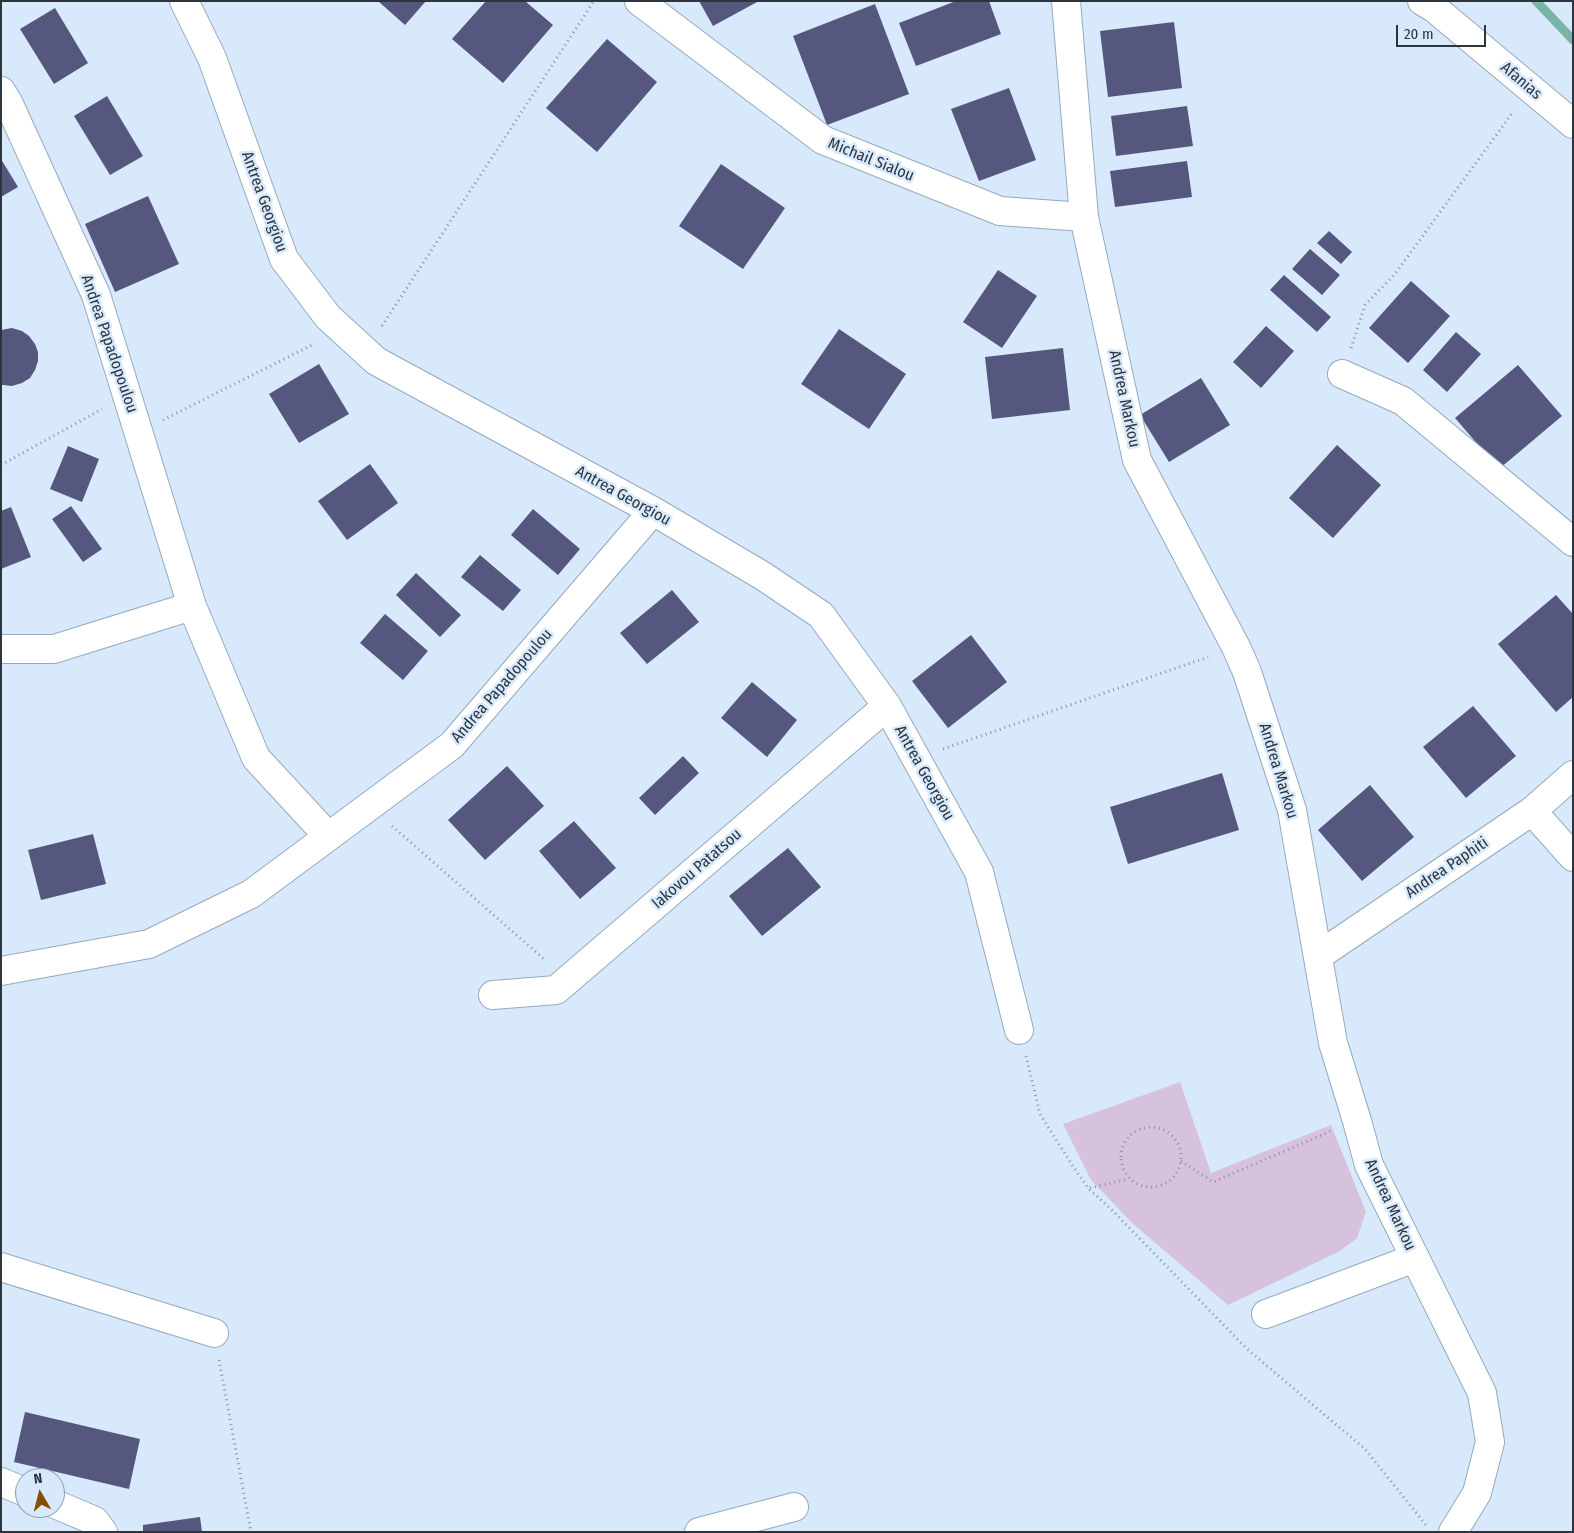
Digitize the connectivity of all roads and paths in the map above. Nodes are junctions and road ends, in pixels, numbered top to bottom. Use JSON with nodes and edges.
{"nodes":[{"id":1,"x":184,"y":1,"type":"edge"},
{"id":2,"x":594,"y":1,"type":"edge"},
{"id":3,"x":639,"y":1,"type":"edge"},
{"id":4,"x":1066,"y":1,"type":"edge"},
{"id":5,"x":1422,"y":1,"type":"edge"},
{"id":6,"x":1,"y":91,"type":"edge"},
{"id":7,"x":1508,"y":120,"type":"dead end"},
{"id":8,"x":1573,"y":124,"type":"edge"},
{"id":9,"x":1084,"y":217,"type":"junction"},
{"id":10,"x":342,"y":330,"type":"junction"},
{"id":11,"x":365,"y":352,"type":"junction"},
{"id":12,"x":1342,"y":374,"type":"joint"},
{"id":13,"x":127,"y":396,"type":"junction"},
{"id":14,"x":138,"y":433,"type":"junction"},
{"id":15,"x":1,"y":465,"type":"edge"},
{"id":16,"x":653,"y":511,"type":"junction"},
{"id":17,"x":1573,"y":542,"type":"edge"},
{"id":18,"x":192,"y":606,"type":"junction"},
{"id":19,"x":1236,"y":648,"type":"junction"},
{"id":20,"x":1,"y":649,"type":"edge"},
{"id":21,"x":887,"y":706,"type":"junction"},
{"id":22,"x":916,"y":758,"type":"junction"},
{"id":23,"x":1573,"y":775,"type":"edge"},
{"id":24,"x":369,"y":806,"type":"junction"},
{"id":25,"x":1532,"y":811,"type":"junction"},
{"id":26,"x":328,"y":836,"type":"junction"},
{"id":27,"x":1573,"y":857,"type":"edge"},
{"id":28,"x":1318,"y":956,"type":"junction"},
{"id":29,"x":1,"y":971,"type":"edge"},
{"id":30,"x":568,"y":980,"type":"junction"},
{"id":31,"x":493,"y":995,"type":"dead end"},
{"id":32,"x":1019,"y":1030,"type":"joint"},
{"id":33,"x":1339,"y":1128,"type":"dead end"},
{"id":34,"x":1181,"y":1160,"type":"junction"},
{"id":35,"x":1129,"y":1179,"type":"junction"},
{"id":36,"x":1089,"y":1188,"type":"junction"},
{"id":37,"x":1415,"y":1258,"type":"junction"},
{"id":38,"x":1,"y":1267,"type":"edge"},
{"id":39,"x":1266,"y":1314,"type":"dead end"},
{"id":40,"x":214,"y":1333,"type":"joint"},
{"id":41,"x":1,"y":1482,"type":"edge"},
{"id":42,"x":15,"y":1488,"type":"edge"},
{"id":43,"x":794,"y":1507,"type":"dead end"},
{"id":44,"x":65,"y":1508,"type":"edge"},
{"id":45,"x":104,"y":1532,"type":"edge"},
{"id":46,"x":251,"y":1532,"type":"edge"},
{"id":47,"x":699,"y":1532,"type":"edge"},
{"id":48,"x":1431,"y":1532,"type":"edge"},
{"id":49,"x":1453,"y":1532,"type":"edge"}],
"edges":[{"from":1,"to":10,"type":"street","name":"Antrea Georgiou"},
{"from":2,"to":11,"type":"path"},
{"from":3,"to":9,"type":"street","name":"Michail Sialou"},
{"from":4,"to":9,"type":"street","name":"Andrea Markou"},
{"from":5,"to":8,"type":"street","name":"Afanias"},
{"from":6,"to":13,"type":"street","name":"Andrea Papadopoulou"},
{"from":7,"to":12,"type":"path"},
{"from":9,"to":19,"type":"street","name":"Andrea Markou"},
{"from":10,"to":11,"type":"street","name":"Antrea Georgiou"},
{"from":10,"to":14,"type":"path"},
{"from":11,"to":16,"type":"street","name":"Antrea Georgiou"},
{"from":12,"to":17,"type":"street"},
{"from":13,"to":14,"type":"street","name":"Andrea Papadopoulou"},
{"from":13,"to":15,"type":"path"},
{"from":14,"to":18,"type":"street","name":"Andrea Papadopoulou"},
{"from":16,"to":21,"type":"street","name":"Antrea Georgiou"},
{"from":16,"to":24,"type":"street","name":"Andrea Papadopoulou"},
{"from":18,"to":20,"type":"street"},
{"from":18,"to":26,"type":"street","name":"Andrea Papadopoulou"},
{"from":19,"to":22,"type":"path"},
{"from":19,"to":28,"type":"street","name":"Andrea Markou"},
{"from":21,"to":22,"type":"street","name":"Antrea Georgiou"},
{"from":21,"to":30,"type":"street","name":"Iakovou Patatsou"},
{"from":22,"to":32,"type":"street","name":"Antrea Georgiou"},
{"from":23,"to":25,"type":"street","name":"Andrea Paphiti"},
{"from":24,"to":26,"type":"street","name":"Andrea Papadopoulou"},
{"from":24,"to":30,"type":"path"},
{"from":25,"to":27,"type":"street"},
{"from":25,"to":28,"type":"street","name":"Andrea Paphiti"},
{"from":26,"to":29,"type":"street","name":"Andrea Papadopoulou"},
{"from":28,"to":37,"type":"street","name":"Andrea Markou"},
{"from":30,"to":31,"type":"street","name":"Iakovou Patatsou"},
{"from":32,"to":36,"type":"path"},
{"from":33,"to":34,"type":"path"},
{"from":34,"to":35,"type":"path"},
{"from":34,"to":35,"type":"path"},
{"from":35,"to":36,"type":"path"},
{"from":36,"to":48,"type":"path"},
{"from":37,"to":39,"type":"street"},
{"from":37,"to":49,"type":"street","name":"Andrea Markou"},
{"from":38,"to":40,"type":"street"},
{"from":40,"to":46,"type":"path"},
{"from":41,"to":42,"type":"street"},
{"from":43,"to":47,"type":"street"},
{"from":44,"to":45,"type":"street"}]}
